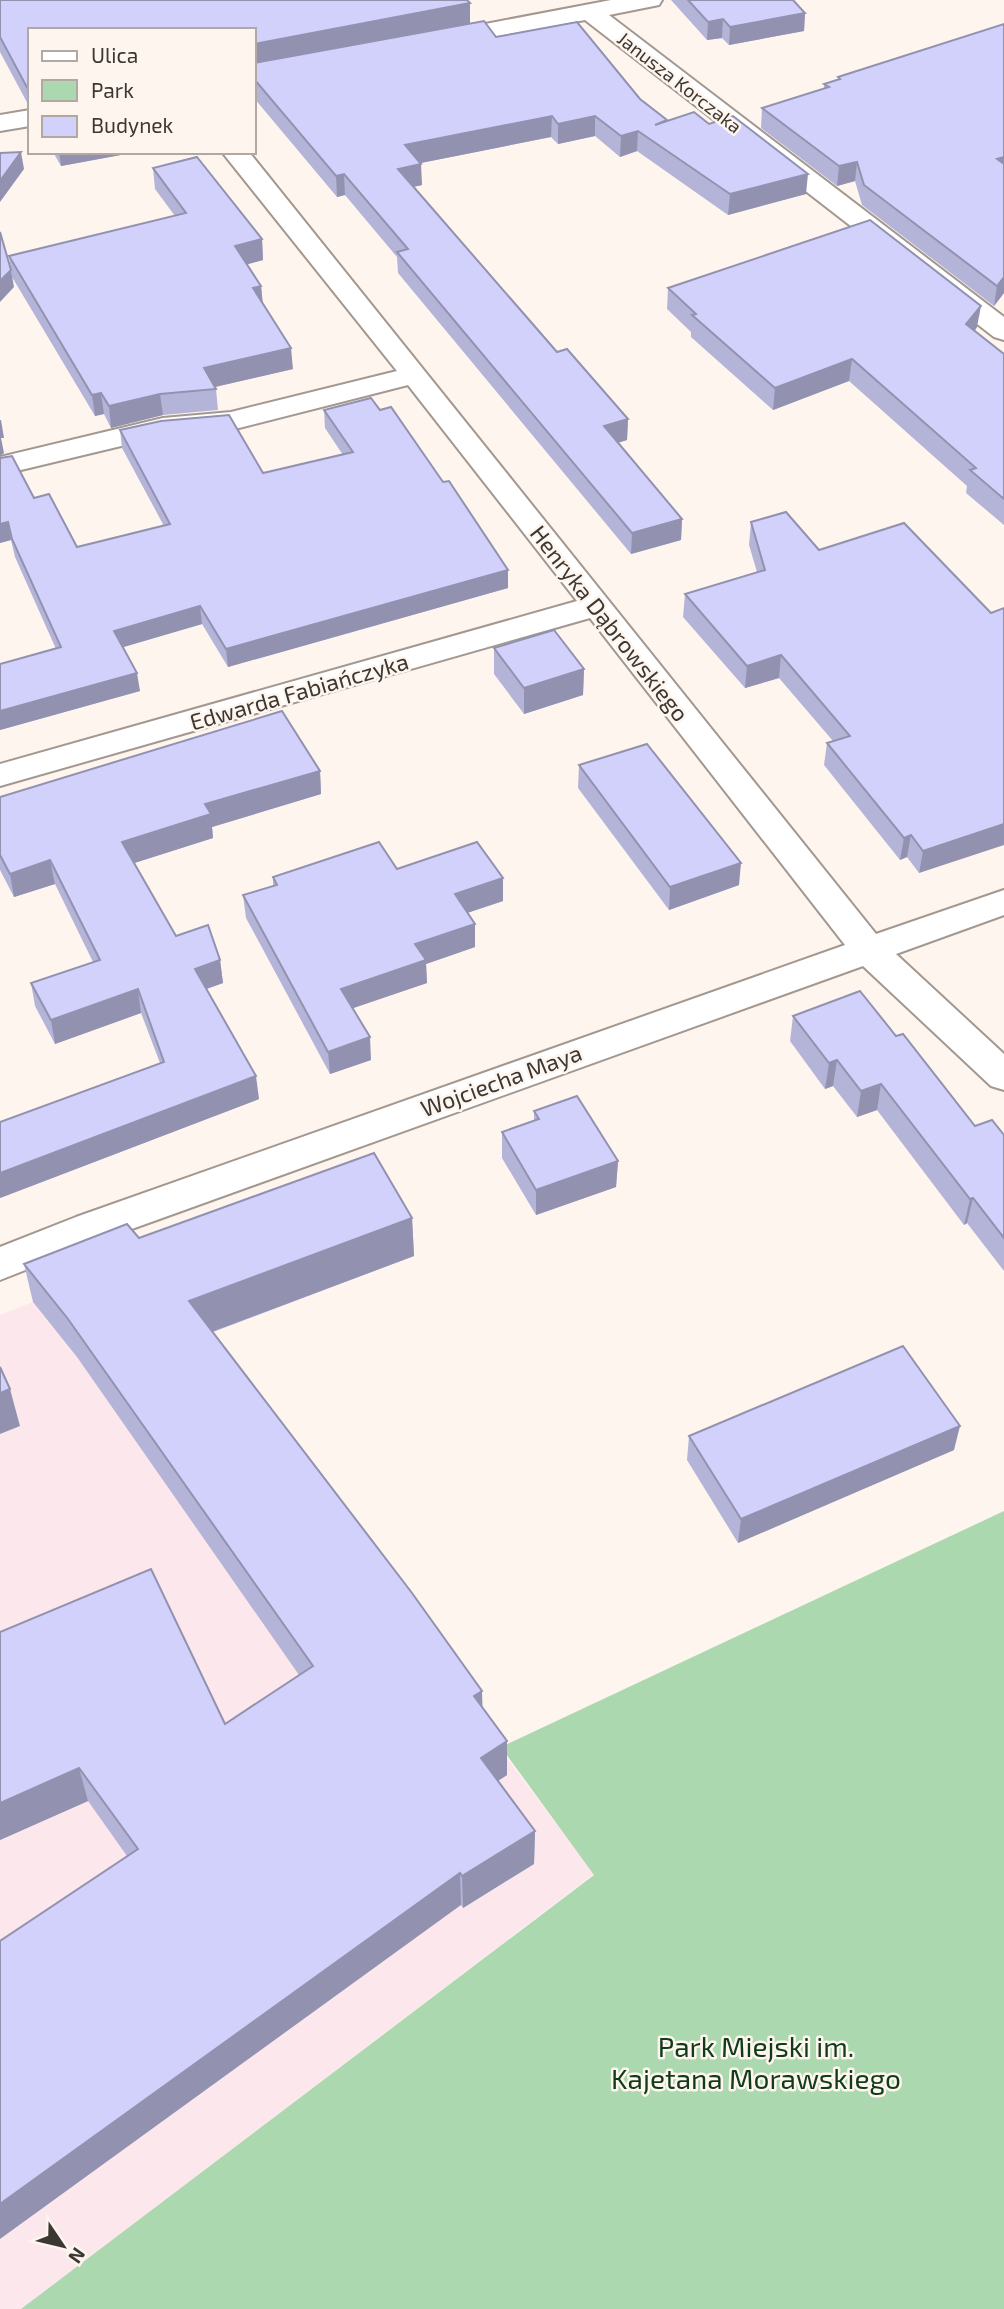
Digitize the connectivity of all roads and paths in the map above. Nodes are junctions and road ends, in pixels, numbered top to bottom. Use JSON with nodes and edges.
{"nodes":[{"id":1,"x":650,"y":0,"type":"edge"},
{"id":2,"x":590,"y":12,"type":"junction"},
{"id":3,"x":415,"y":44,"type":"edge"},
{"id":4,"x":28,"y":118,"type":"edge"},
{"id":5,"x":0,"y":123,"type":"edge"},
{"id":6,"x":237,"y":154,"type":"edge"},
{"id":7,"x":1004,"y":331,"type":"edge"},
{"id":8,"x":415,"y":375,"type":"junction"},
{"id":9,"x":0,"y":467,"type":"edge"},
{"id":10,"x":597,"y":606,"type":"junction"},
{"id":11,"x":0,"y":775,"type":"edge"},
{"id":12,"x":1004,"y":902,"type":"edge"},
{"id":13,"x":867,"y":949,"type":"junction"},
{"id":14,"x":1004,"y":1076,"type":"edge"},
{"id":15,"x":0,"y":1264,"type":"edge"}],
"edges":[{"from":1,"to":2,"type":"street"},
{"from":2,"to":3,"type":"street"},
{"from":2,"to":7,"type":"street","name":"Janusza Korczaka"},
{"from":4,"to":5,"type":"street"},
{"from":6,"to":8,"type":"street","name":"Henryka Dąbrowskiego"},
{"from":8,"to":9,"type":"street"},
{"from":8,"to":10,"type":"street","name":"Henryka Dąbrowskiego"},
{"from":10,"to":11,"type":"street","name":"Edwarda Fabiańczyka"},
{"from":10,"to":13,"type":"street","name":"Henryka Dąbrowskiego"},
{"from":12,"to":13,"type":"street","name":"Wojciecha Maya"},
{"from":13,"to":14,"type":"street","name":"Henryka Dąbrowskiego"},
{"from":13,"to":15,"type":"street","name":"Wojciecha Maya"}]}
